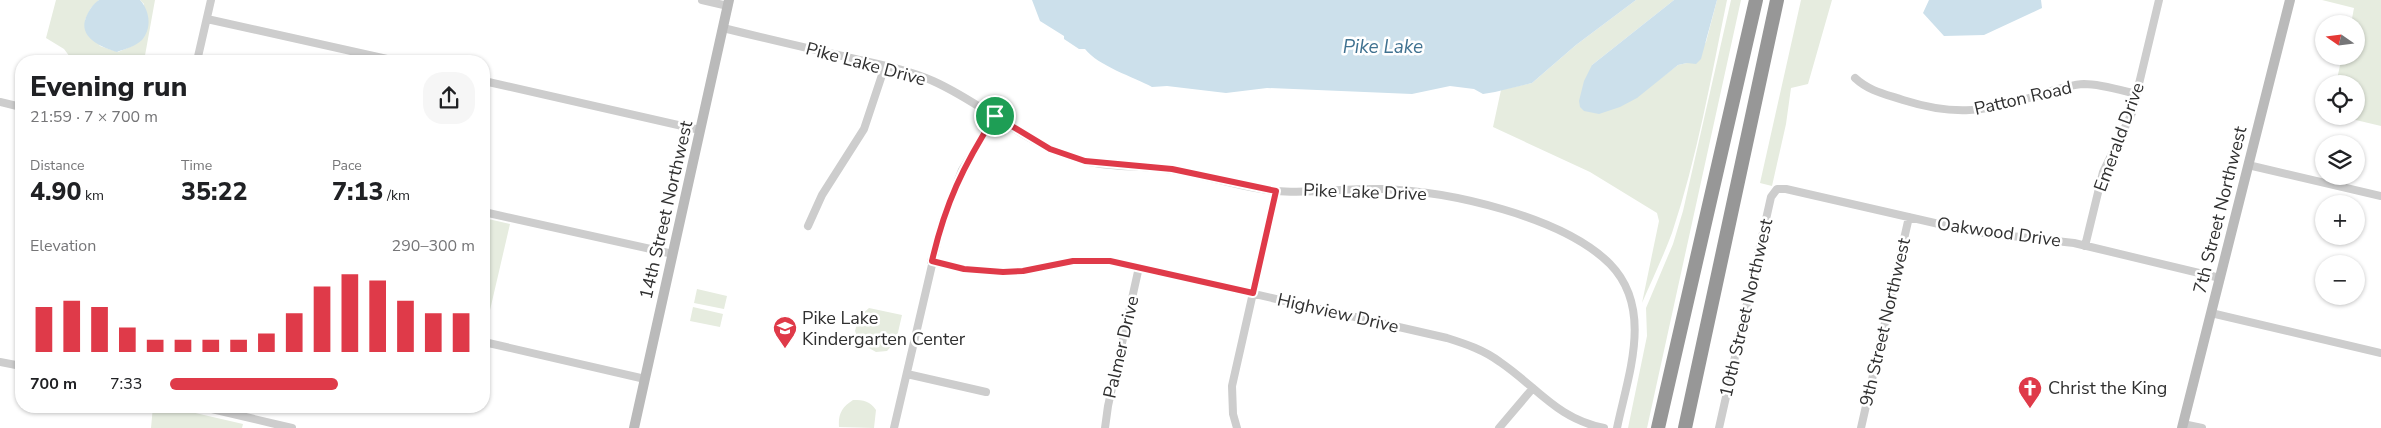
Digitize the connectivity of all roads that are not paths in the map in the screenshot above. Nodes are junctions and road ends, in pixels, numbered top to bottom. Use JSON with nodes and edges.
{"nodes":[{"id":1,"x":211,"y":0,"type":"edge"},
{"id":2,"x":702,"y":0,"type":"edge"},
{"id":3,"x":1755,"y":0,"type":"edge"},
{"id":4,"x":1778,"y":0,"type":"edge"},
{"id":5,"x":2159,"y":0,"type":"edge"},
{"id":6,"x":2290,"y":0,"type":"edge"},
{"id":7,"x":728,"y":3,"type":"edge"},
{"id":8,"x":207,"y":18,"type":"junction"},
{"id":9,"x":723,"y":28,"type":"junction"},
{"id":10,"x":199,"y":55,"type":"edge"},
{"id":11,"x":370,"y":55,"type":"edge"},
{"id":12,"x":885,"y":66,"type":"junction"},
{"id":13,"x":1855,"y":78,"type":"dead end"},
{"id":14,"x":490,"y":82,"type":"edge"},
{"id":15,"x":2136,"y":94,"type":"junction"},
{"id":16,"x":0,"y":102,"type":"edge"},
{"id":17,"x":15,"y":106,"type":"edge"},
{"id":18,"x":995,"y":116,"type":"junction"},
{"id":19,"x":700,"y":130,"type":"junction"},
{"id":20,"x":2248,"y":165,"type":"junction"},
{"id":21,"x":1777,"y":189,"type":"joint"},
{"id":22,"x":1276,"y":191,"type":"junction"},
{"id":23,"x":2381,"y":196,"type":"edge"},
{"id":24,"x":490,"y":213,"type":"edge"},
{"id":25,"x":1909,"y":217,"type":"junction"},
{"id":26,"x":808,"y":226,"type":"dead end"},
{"id":27,"x":2085,"y":246,"type":"junction"},
{"id":28,"x":672,"y":254,"type":"junction"},
{"id":29,"x":932,"y":261,"type":"junction"},
{"id":30,"x":1139,"y":267,"type":"junction"},
{"id":31,"x":2220,"y":278,"type":"junction"},
{"id":32,"x":1253,"y":293,"type":"junction"},
{"id":33,"x":2212,"y":313,"type":"junction"},
{"id":34,"x":490,"y":343,"type":"edge"},
{"id":35,"x":2381,"y":353,"type":"edge"},
{"id":36,"x":0,"y":362,"type":"edge"},
{"id":37,"x":15,"y":365,"type":"edge"},
{"id":38,"x":907,"y":374,"type":"junction"},
{"id":39,"x":645,"y":378,"type":"junction"},
{"id":40,"x":1533,"y":388,"type":"junction"},
{"id":41,"x":986,"y":392,"type":"dead end"},
{"id":42,"x":229,"y":413,"type":"edge"},
{"id":43,"x":2183,"y":426,"type":"edge"},
{"id":44,"x":292,"y":428,"type":"edge"},
{"id":45,"x":634,"y":428,"type":"edge"},
{"id":46,"x":894,"y":428,"type":"edge"},
{"id":47,"x":1105,"y":428,"type":"edge"},
{"id":48,"x":1237,"y":428,"type":"edge"},
{"id":49,"x":1499,"y":428,"type":"edge"},
{"id":50,"x":1604,"y":428,"type":"edge"},
{"id":51,"x":1617,"y":428,"type":"edge"},
{"id":52,"x":1658,"y":428,"type":"edge"},
{"id":53,"x":1685,"y":428,"type":"edge"},
{"id":54,"x":1719,"y":428,"type":"edge"},
{"id":55,"x":1861,"y":428,"type":"edge"},
{"id":56,"x":2202,"y":428,"type":"edge"}],
"edges":[{"from":1,"to":8,"type":"street"},
{"from":2,"to":7,"type":"street"},
{"from":3,"to":52,"type":"highway"},
{"from":4,"to":53,"type":"highway"},
{"from":5,"to":15,"type":"street","name":"Emerald Drive"},
{"from":6,"to":20,"type":"street","name":"7th Street Northwest"},
{"from":7,"to":9,"type":"street","name":"14th Street Northwest"},
{"from":8,"to":10,"type":"street"},
{"from":8,"to":11,"type":"street"},
{"from":9,"to":12,"type":"street","name":"Pike Lake Drive"},
{"from":9,"to":19,"type":"street","name":"14th Street Northwest"},
{"from":12,"to":18,"type":"street","name":"Pike Lake Drive"},
{"from":12,"to":26,"type":"street"},
{"from":13,"to":15,"type":"street","name":"Patton Road"},
{"from":14,"to":19,"type":"street"},
{"from":15,"to":27,"type":"street","name":"Emerald Drive"},
{"from":16,"to":17,"type":"street"},
{"from":18,"to":22,"type":"street","name":"Pike Lake Drive"},
{"from":18,"to":29,"type":"street"},
{"from":19,"to":28,"type":"street","name":"14th Street Northwest"},
{"from":20,"to":23,"type":"street"},
{"from":20,"to":31,"type":"street","name":"7th Street Northwest"},
{"from":21,"to":25,"type":"street","name":"Oakwood Drive"},
{"from":21,"to":54,"type":"street","name":"10th Street Northwest"},
{"from":22,"to":32,"type":"street"},
{"from":22,"to":51,"type":"street","name":"Pike Lake Drive"},
{"from":24,"to":28,"type":"street"},
{"from":25,"to":27,"type":"street","name":"Oakwood Drive"},
{"from":25,"to":55,"type":"street","name":"9th Street Northwest"},
{"from":27,"to":31,"type":"street","name":"Oakwood Drive"},
{"from":28,"to":39,"type":"street","name":"14th Street Northwest"},
{"from":29,"to":30,"type":"street","name":"Highview Drive"},
{"from":29,"to":38,"type":"street"},
{"from":30,"to":32,"type":"street","name":"Highview Drive"},
{"from":30,"to":47,"type":"street","name":"Palmer Drive"},
{"from":31,"to":33,"type":"street","name":"7th Street Northwest"},
{"from":32,"to":40,"type":"street","name":"Highview Drive"},
{"from":32,"to":48,"type":"street"},
{"from":33,"to":35,"type":"street"},
{"from":33,"to":43,"type":"street","name":"7th Street Northwest"},
{"from":34,"to":39,"type":"street"},
{"from":36,"to":37,"type":"street"},
{"from":38,"to":41,"type":"street"},
{"from":38,"to":46,"type":"street"},
{"from":39,"to":45,"type":"street","name":"14th Street Northwest"},
{"from":40,"to":49,"type":"street"},
{"from":40,"to":50,"type":"street","name":"Highview Drive"},
{"from":42,"to":44,"type":"street"},
{"from":43,"to":56,"type":"street"}]}
